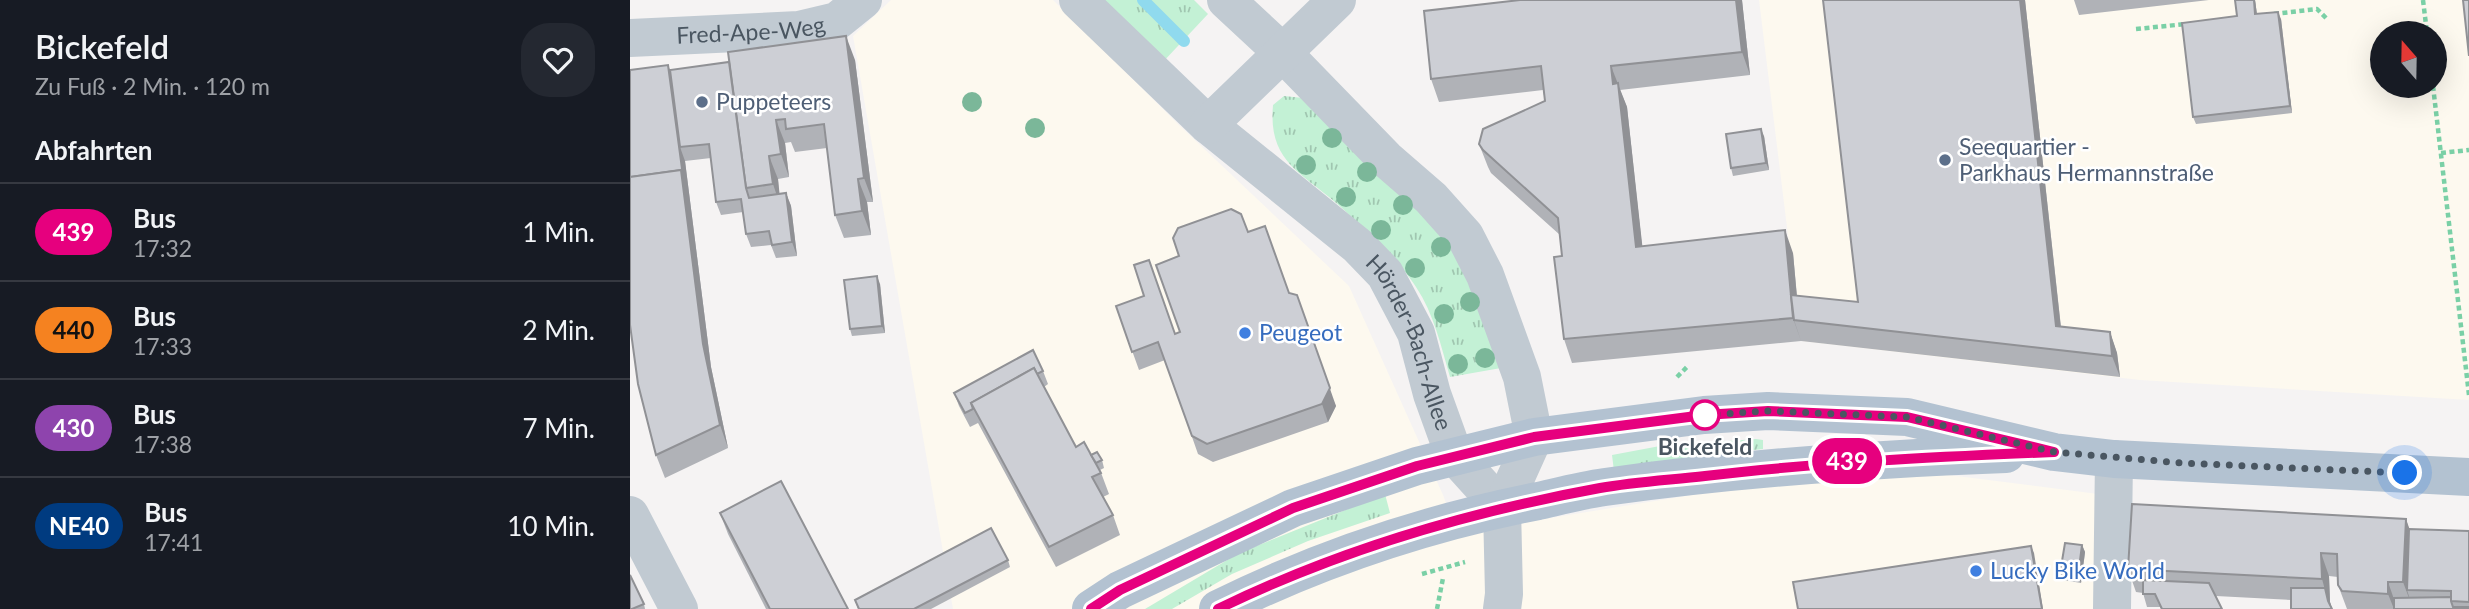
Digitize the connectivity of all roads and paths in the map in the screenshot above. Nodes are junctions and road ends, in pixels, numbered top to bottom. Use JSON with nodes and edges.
{"nodes":[{"id":1,"x":863,"y":0,"type":"edge"},
{"id":2,"x":1078,"y":0,"type":"edge"},
{"id":3,"x":1227,"y":0,"type":"edge"},
{"id":4,"x":1337,"y":0,"type":"edge"},
{"id":5,"x":2423,"y":0,"type":"edge"},
{"id":6,"x":2269,"y":15,"type":"edge"},
{"id":7,"x":2328,"y":20,"type":"dead end"},
{"id":8,"x":2426,"y":21,"type":"edge"},
{"id":9,"x":2188,"y":24,"type":"edge"},
{"id":10,"x":2136,"y":29,"type":"dead end"},
{"id":11,"x":630,"y":38,"type":"edge"},
{"id":12,"x":1282,"y":52,"type":"junction"},
{"id":13,"x":2434,"y":98,"type":"edge"},
{"id":14,"x":1208,"y":125,"type":"junction"},
{"id":15,"x":2469,"y":150,"type":"edge"},
{"id":16,"x":2441,"y":153,"type":"junction"},
{"id":17,"x":2469,"y":395,"type":"edge"},
{"id":18,"x":1534,"y":437,"type":"junction"},
{"id":19,"x":2054,"y":452,"type":"junction"},
{"id":20,"x":1454,"y":456,"type":"junction"},
{"id":21,"x":2115,"y":459,"type":"junction"},
{"id":22,"x":2469,"y":477,"type":"edge"},
{"id":23,"x":1502,"y":508,"type":"junction"},
{"id":24,"x":630,"y":515,"type":"edge"},
{"id":25,"x":1453,"y":566,"type":"dead end"},
{"id":26,"x":1422,"y":574,"type":"dead end"},
{"id":27,"x":1443,"y":578,"type":"dead end"},
{"id":28,"x":679,"y":609,"type":"edge"},
{"id":29,"x":1091,"y":609,"type":"edge"},
{"id":30,"x":1218,"y":609,"type":"edge"},
{"id":31,"x":1437,"y":609,"type":"edge"},
{"id":32,"x":1502,"y":609,"type":"edge"},
{"id":33,"x":2112,"y":609,"type":"edge"}],
"edges":[{"from":1,"to":11,"type":"street","name":"Fred-Ape-Weg"},
{"from":2,"to":14,"type":"street","name":"Hörder-Bach-Allee"},
{"from":3,"to":12,"type":"street"},
{"from":4,"to":12,"type":"street"},
{"from":5,"to":8,"type":"path"},
{"from":6,"to":7,"type":"path"},
{"from":9,"to":10,"type":"path"},
{"from":12,"to":14,"type":"street"},
{"from":12,"to":18,"type":"street"},
{"from":13,"to":16,"type":"path"},
{"from":14,"to":20,"type":"street","name":"Hörder-Bach-Allee"},
{"from":15,"to":16,"type":"path"},
{"from":16,"to":17,"type":"path"},
{"from":18,"to":19,"type":"main road"},
{"from":18,"to":20,"type":"main road"},
{"from":18,"to":23,"type":"street"},
{"from":19,"to":21,"type":"main road"},
{"from":19,"to":23,"type":"main road"},
{"from":20,"to":23,"type":"street","name":"Hörder-Bach-Allee"},
{"from":20,"to":29,"type":"main road"},
{"from":21,"to":22,"type":"main road"},
{"from":21,"to":33,"type":"street"},
{"from":23,"to":30,"type":"main road"},
{"from":23,"to":32,"type":"street"},
{"from":24,"to":28,"type":"street"},
{"from":25,"to":26,"type":"path"},
{"from":27,"to":31,"type":"path"}]}
